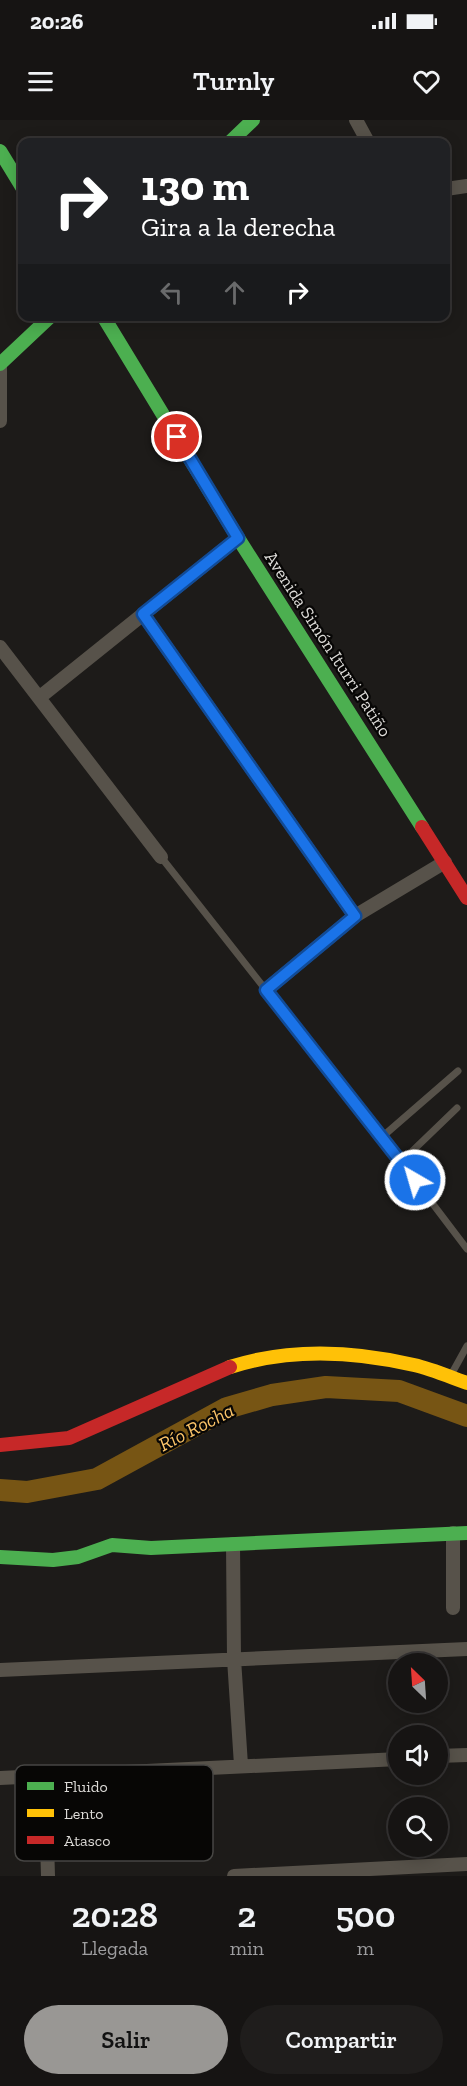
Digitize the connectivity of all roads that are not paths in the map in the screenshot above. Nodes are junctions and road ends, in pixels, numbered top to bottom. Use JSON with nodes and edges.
{"nodes":[{"id":1,"x":253,"y":120,"type":"edge"},
{"id":2,"x":356,"y":120,"type":"edge"},
{"id":3,"x":234,"y":138,"type":"edge"},
{"id":4,"x":366,"y":138,"type":"edge"},
{"id":5,"x":0,"y":151,"type":"edge"},
{"id":6,"x":18,"y":180,"type":"edge"},
{"id":7,"x":467,"y":186,"type":"edge"},
{"id":8,"x":450,"y":188,"type":"edge"},
{"id":9,"x":46,"y":321,"type":"edge"},
{"id":10,"x":106,"y":321,"type":"edge"},
{"id":11,"x":0,"y":363,"type":"edge"},
{"id":12,"x":0,"y":421,"type":"edge"},
{"id":13,"x":238,"y":538,"type":"junction"},
{"id":14,"x":143,"y":614,"type":"junction"},
{"id":15,"x":0,"y":647,"type":"edge"},
{"id":16,"x":40,"y":697,"type":"junction"},
{"id":17,"x":161,"y":857,"type":"joint"},
{"id":18,"x":445,"y":862,"type":"junction"},
{"id":19,"x":467,"y":898,"type":"edge"},
{"id":20,"x":355,"y":916,"type":"junction"},
{"id":21,"x":266,"y":990,"type":"junction"},
{"id":22,"x":458,"y":1071,"type":"dead end"},
{"id":23,"x":458,"y":1108,"type":"dead end"},
{"id":24,"x":382,"y":1137,"type":"junction"},
{"id":25,"x":401,"y":1162,"type":"junction"},
{"id":26,"x":467,"y":1249,"type":"edge"},
{"id":27,"x":467,"y":1346,"type":"edge"},
{"id":28,"x":450,"y":1377,"type":"junction"},
{"id":29,"x":467,"y":1383,"type":"edge"},
{"id":30,"x":0,"y":1445,"type":"edge"},
{"id":31,"x":460,"y":1533,"type":"edge"},
{"id":32,"x":233,"y":1544,"type":"junction"},
{"id":33,"x":0,"y":1557,"type":"edge"},
{"id":34,"x":453,"y":1608,"type":"dead end"},
{"id":35,"x":467,"y":1649,"type":"edge"},
{"id":36,"x":234,"y":1659,"type":"junction"},
{"id":37,"x":0,"y":1670,"type":"edge"},
{"id":38,"x":467,"y":1755,"type":"edge"},
{"id":39,"x":448,"y":1756,"type":"edge"},
{"id":40,"x":388,"y":1759,"type":"edge"},
{"id":41,"x":241,"y":1765,"type":"junction"},
{"id":42,"x":213,"y":1766,"type":"edge"},
{"id":43,"x":15,"y":1777,"type":"edge"},
{"id":44,"x":0,"y":1778,"type":"edge"},
{"id":45,"x":48,"y":1861,"type":"edge"},
{"id":46,"x":467,"y":1864,"type":"edge"},
{"id":47,"x":48,"y":1876,"type":"edge"},
{"id":48,"x":234,"y":1876,"type":"edge"}],
"edges":[{"from":1,"to":3,"type":"street"},
{"from":2,"to":4,"type":"street"},
{"from":5,"to":6,"type":"street"},
{"from":7,"to":8,"type":"street"},
{"from":9,"to":11,"type":"street"},
{"from":10,"to":13,"type":"street","name":"Avenida Simón Iturri Patiño"},
{"from":11,"to":12,"type":"street"},
{"from":13,"to":14,"type":"street"},
{"from":13,"to":18,"type":"street","name":"Avenida Simón Iturri Patiño"},
{"from":14,"to":16,"type":"street"},
{"from":14,"to":20,"type":"street"},
{"from":15,"to":16,"type":"street"},
{"from":16,"to":17,"type":"street"},
{"from":17,"to":21,"type":"lane"},
{"from":18,"to":19,"type":"street","name":"Avenida Simón Iturri Patiño"},
{"from":18,"to":20,"type":"street"},
{"from":20,"to":21,"type":"street"},
{"from":21,"to":24,"type":"lane"},
{"from":22,"to":24,"type":"lane"},
{"from":23,"to":25,"type":"lane"},
{"from":24,"to":25,"type":"lane"},
{"from":25,"to":26,"type":"lane"},
{"from":27,"to":28,"type":"lane"},
{"from":28,"to":29,"type":"street"},
{"from":28,"to":30,"type":"street"},
{"from":31,"to":32,"type":"street"},
{"from":31,"to":34,"type":"street"},
{"from":32,"to":33,"type":"street"},
{"from":32,"to":36,"type":"street"},
{"from":35,"to":36,"type":"street"},
{"from":36,"to":37,"type":"street"},
{"from":36,"to":41,"type":"street"},
{"from":38,"to":39,"type":"street"},
{"from":40,"to":41,"type":"street"},
{"from":41,"to":42,"type":"street"},
{"from":43,"to":44,"type":"street"},
{"from":45,"to":47,"type":"street"},
{"from":46,"to":48,"type":"street"}]}
